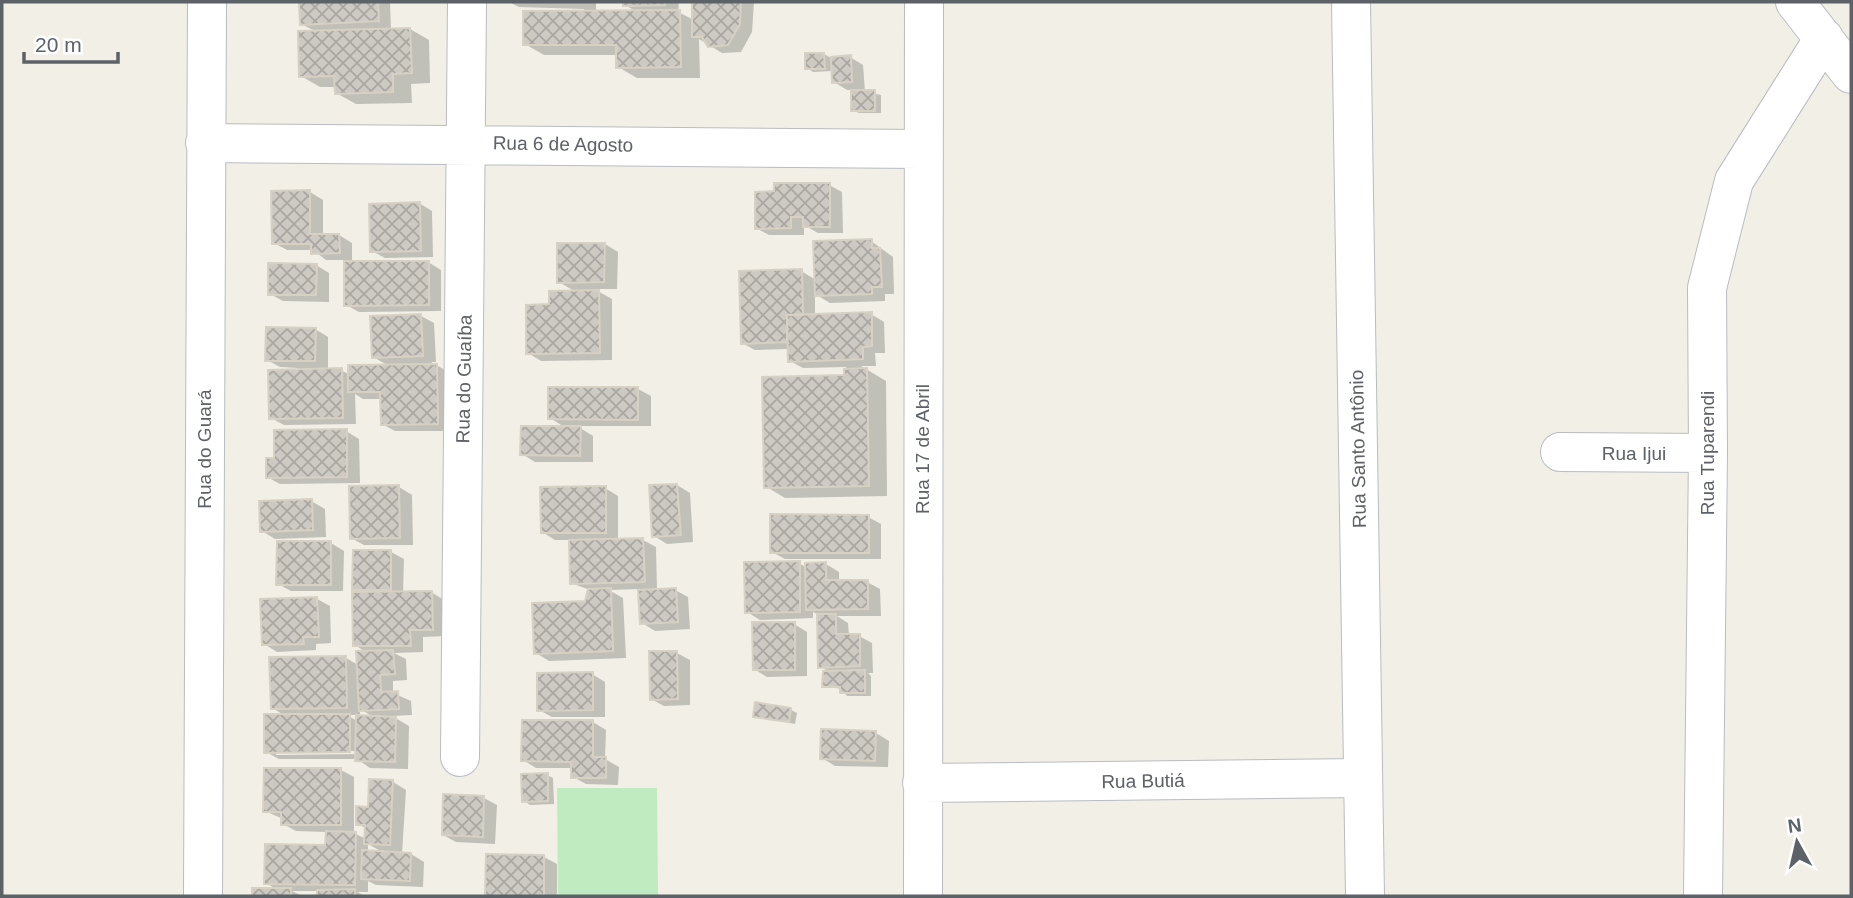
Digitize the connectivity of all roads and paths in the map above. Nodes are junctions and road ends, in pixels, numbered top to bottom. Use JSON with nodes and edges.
{"nodes":[{"id":1,"x":207,"y":2,"type":"edge"},
{"id":2,"x":467,"y":2,"type":"edge"},
{"id":3,"x":924,"y":2,"type":"edge"},
{"id":4,"x":1351,"y":2,"type":"edge"},
{"id":5,"x":1796,"y":2,"type":"edge"},
{"id":6,"x":1824,"y":38,"type":"junction"},
{"id":7,"x":1851,"y":74,"type":"edge"},
{"id":8,"x":205,"y":143,"type":"junction"},
{"id":9,"x":467,"y":143,"type":"junction"},
{"id":10,"x":921,"y":149,"type":"junction"},
{"id":11,"x":1560,"y":452,"type":"dead end"},
{"id":12,"x":1708,"y":453,"type":"junction"},
{"id":13,"x":460,"y":757,"type":"dead end"},
{"id":14,"x":1363,"y":778,"type":"junction"},
{"id":15,"x":922,"y":783,"type":"junction"},
{"id":16,"x":203,"y":896,"type":"edge"},
{"id":17,"x":923,"y":896,"type":"edge"},
{"id":18,"x":1365,"y":896,"type":"edge"},
{"id":19,"x":1703,"y":896,"type":"edge"}],
"edges":[{"from":1,"to":8,"type":"street","name":"Rua do Guará"},
{"from":2,"to":9,"type":"street","name":"Rua do Guaíba"},
{"from":3,"to":10,"type":"street","name":"Rua 17 de Abril"},
{"from":4,"to":14,"type":"street","name":"Rua Santo Antônio"},
{"from":5,"to":6,"type":"street"},
{"from":6,"to":7,"type":"street"},
{"from":6,"to":12,"type":"street","name":"Rua Tuparendi"},
{"from":8,"to":9,"type":"street","name":"Rua 6 de Agosto"},
{"from":8,"to":16,"type":"street","name":"Rua do Guará"},
{"from":9,"to":10,"type":"street","name":"Rua 6 de Agosto"},
{"from":9,"to":13,"type":"street","name":"Rua do Guaíba"},
{"from":10,"to":15,"type":"street","name":"Rua 17 de Abril"},
{"from":11,"to":12,"type":"street","name":"Rua Ijui"},
{"from":12,"to":19,"type":"street","name":"Rua Tuparendi"},
{"from":14,"to":15,"type":"street","name":"Rua Butiá"},
{"from":14,"to":18,"type":"street","name":"Rua Santo Antônio"},
{"from":15,"to":17,"type":"street","name":"Rua 17 de Abril"}]}
